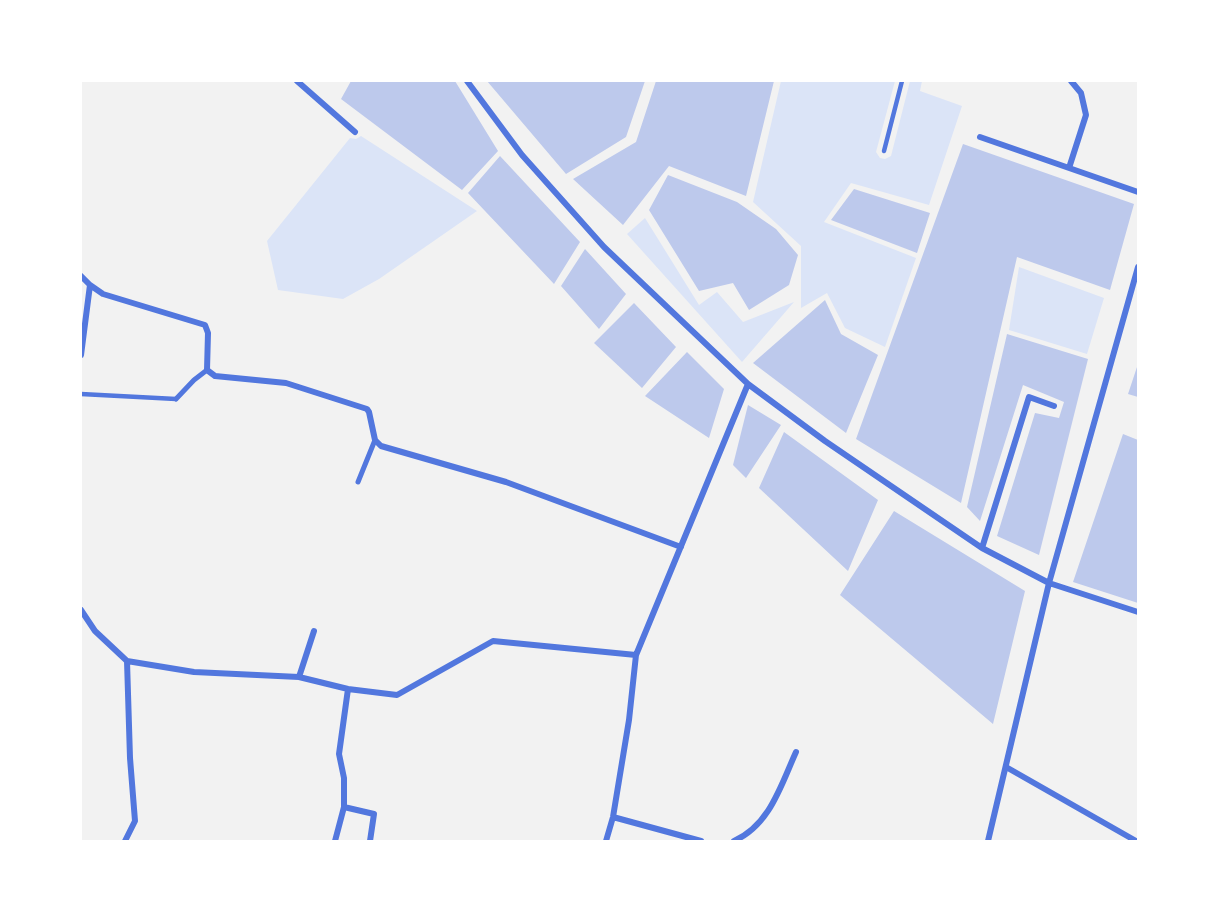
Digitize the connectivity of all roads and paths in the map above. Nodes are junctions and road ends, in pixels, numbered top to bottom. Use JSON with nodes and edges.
{"nodes":[{"id":1,"x":297,"y":81,"type":"edge"},
{"id":2,"x":468,"y":81,"type":"edge"},
{"id":3,"x":902,"y":81,"type":"edge"},
{"id":4,"x":1071,"y":81,"type":"edge"},
{"id":5,"x":355,"y":132,"type":"dead end"},
{"id":6,"x":980,"y":137,"type":"dead end"},
{"id":7,"x":884,"y":152,"type":"dead end"},
{"id":8,"x":1069,"y":168,"type":"junction"},
{"id":9,"x":1138,"y":192,"type":"edge"},
{"id":10,"x":1138,"y":267,"type":"edge"},
{"id":11,"x":81,"y":276,"type":"edge"},
{"id":12,"x":90,"y":285,"type":"junction"},
{"id":13,"x":81,"y":355,"type":"edge"},
{"id":14,"x":207,"y":370,"type":"junction"},
{"id":15,"x":748,"y":384,"type":"junction"},
{"id":16,"x":81,"y":394,"type":"edge"},
{"id":17,"x":176,"y":399,"type":"joint"},
{"id":18,"x":1054,"y":406,"type":"dead end"},
{"id":19,"x":375,"y":440,"type":"junction"},
{"id":20,"x":358,"y":482,"type":"dead end"},
{"id":21,"x":681,"y":547,"type":"junction"},
{"id":22,"x":982,"y":548,"type":"junction"},
{"id":23,"x":1049,"y":583,"type":"junction"},
{"id":24,"x":81,"y":610,"type":"edge"},
{"id":25,"x":1138,"y":612,"type":"edge"},
{"id":26,"x":314,"y":631,"type":"dead end"},
{"id":27,"x":636,"y":655,"type":"junction"},
{"id":28,"x":127,"y":661,"type":"junction"},
{"id":29,"x":299,"y":677,"type":"junction"},
{"id":30,"x":348,"y":689,"type":"junction"},
{"id":31,"x":796,"y":752,"type":"dead end"},
{"id":32,"x":1006,"y":766,"type":"junction"},
{"id":33,"x":344,"y":807,"type":"junction"},
{"id":34,"x":613,"y":817,"type":"junction"},
{"id":35,"x":125,"y":841,"type":"edge"},
{"id":36,"x":335,"y":841,"type":"edge"},
{"id":37,"x":370,"y":841,"type":"edge"},
{"id":38,"x":606,"y":841,"type":"edge"},
{"id":39,"x":701,"y":841,"type":"edge"},
{"id":40,"x":734,"y":841,"type":"edge"},
{"id":41,"x":988,"y":841,"type":"edge"},
{"id":42,"x":1136,"y":841,"type":"edge"}],
"edges":[{"from":1,"to":5,"type":"street"},
{"from":2,"to":15,"type":"street"},
{"from":3,"to":7,"type":"lane"},
{"from":4,"to":8,"type":"street"},
{"from":6,"to":8,"type":"street"},
{"from":8,"to":9,"type":"street"},
{"from":10,"to":23,"type":"street"},
{"from":11,"to":12,"type":"street"},
{"from":12,"to":13,"type":"street"},
{"from":12,"to":14,"type":"street"},
{"from":14,"to":17,"type":"street"},
{"from":14,"to":19,"type":"street"},
{"from":15,"to":21,"type":"street"},
{"from":15,"to":22,"type":"street"},
{"from":16,"to":17,"type":"lane"},
{"from":18,"to":22,"type":"street"},
{"from":19,"to":20,"type":"street"},
{"from":19,"to":21,"type":"street"},
{"from":21,"to":27,"type":"street"},
{"from":22,"to":23,"type":"street"},
{"from":23,"to":25,"type":"street"},
{"from":23,"to":32,"type":"street"},
{"from":24,"to":28,"type":"street"},
{"from":26,"to":29,"type":"street"},
{"from":27,"to":30,"type":"street"},
{"from":27,"to":34,"type":"street"},
{"from":28,"to":29,"type":"street"},
{"from":28,"to":35,"type":"street"},
{"from":29,"to":30,"type":"street"},
{"from":30,"to":33,"type":"street"},
{"from":31,"to":40,"type":"street"},
{"from":32,"to":41,"type":"street"},
{"from":32,"to":42,"type":"street"},
{"from":33,"to":36,"type":"street"},
{"from":33,"to":37,"type":"street"},
{"from":34,"to":38,"type":"street"},
{"from":34,"to":39,"type":"street"}]}
